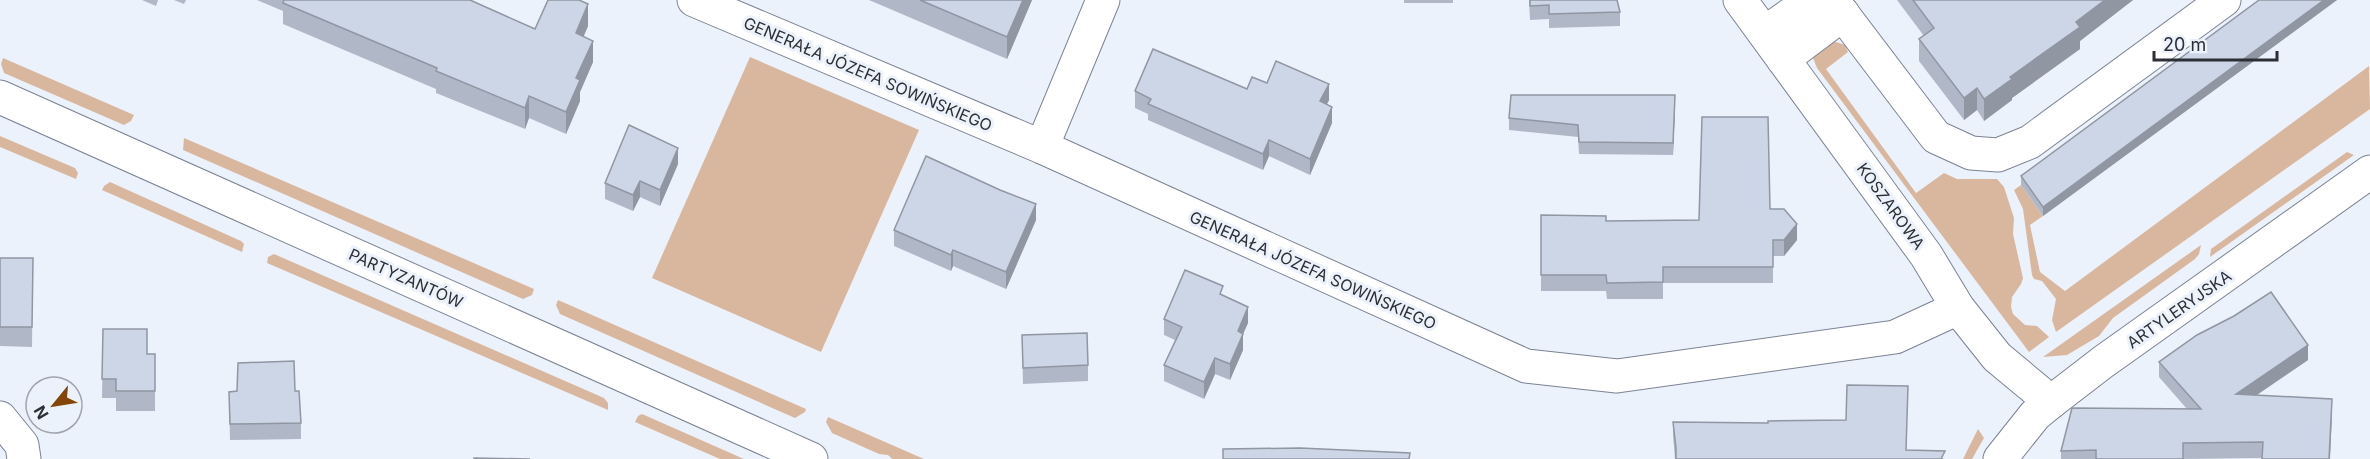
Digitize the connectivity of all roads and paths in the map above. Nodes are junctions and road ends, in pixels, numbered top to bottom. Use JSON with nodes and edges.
{"nodes":[{"id":1,"x":694,"y":0,"type":"edge"},
{"id":2,"x":1103,"y":0,"type":"edge"},
{"id":3,"x":1740,"y":0,"type":"edge"},
{"id":4,"x":1811,"y":0,"type":"edge"},
{"id":5,"x":2224,"y":0,"type":"edge"},
{"id":6,"x":1838,"y":7,"type":"edge"},
{"id":7,"x":1774,"y":46,"type":"junction"},
{"id":8,"x":0,"y":97,"type":"edge"},
{"id":9,"x":1042,"y":147,"type":"junction"},
{"id":10,"x":2370,"y":172,"type":"edge"},
{"id":11,"x":1958,"y":308,"type":"junction"},
{"id":12,"x":2051,"y":402,"type":"junction"},
{"id":13,"x":0,"y":418,"type":"edge"},
{"id":14,"x":24,"y":459,"type":"edge"},
{"id":15,"x":811,"y":459,"type":"edge"},
{"id":16,"x":2000,"y":459,"type":"edge"}],
"edges":[{"from":1,"to":9,"type":"street","name":"GENERAŁA JÓZEFA SOWIŃSKIEGO"},
{"from":2,"to":9,"type":"street"},
{"from":3,"to":7,"type":"street","name":"KOSZAROWA"},
{"from":4,"to":7,"type":"street"},
{"from":5,"to":6,"type":"street"},
{"from":6,"to":7,"type":"street"},
{"from":7,"to":11,"type":"street","name":"KOSZAROWA"},
{"from":8,"to":15,"type":"street","name":"PARTYZANTÓW"},
{"from":9,"to":11,"type":"street","name":"GENERAŁA JÓZEFA SOWIŃSKIEGO"},
{"from":10,"to":12,"type":"street","name":"ARTYLERYJSKA"},
{"from":11,"to":12,"type":"street","name":"KOSZAROWA"},
{"from":12,"to":16,"type":"street","name":"ARTYLERYJSKA"},
{"from":13,"to":14,"type":"street"}]}
